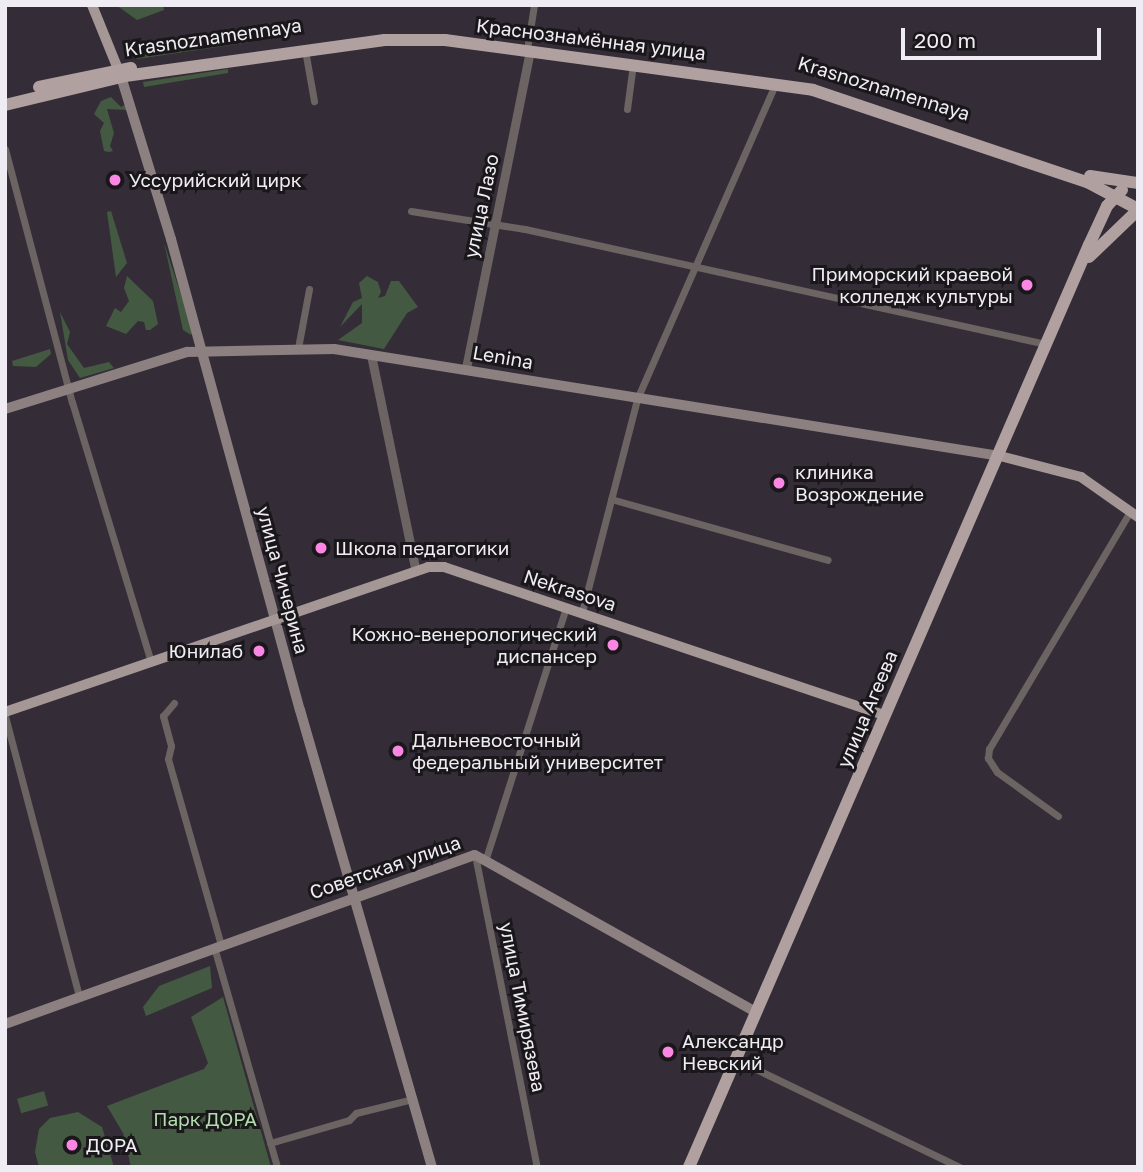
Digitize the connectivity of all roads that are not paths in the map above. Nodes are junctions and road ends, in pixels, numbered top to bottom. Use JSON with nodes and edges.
{"nodes":[{"id":1,"x":92,"y":5,"type":"edge"},
{"id":2,"x":534,"y":5,"type":"edge"},
{"id":3,"x":438,"y":37,"type":"junction"},
{"id":4,"x":529,"y":47,"type":"junction"},
{"id":5,"x":305,"y":50,"type":"junction"},
{"id":6,"x":605,"y":56,"type":"junction"},
{"id":7,"x":633,"y":63,"type":"junction"},
{"id":8,"x":120,"y":73,"type":"junction"},
{"id":9,"x":777,"y":80,"type":"junction"},
{"id":10,"x":5,"y":97,"type":"edge"},
{"id":11,"x":314,"y":101,"type":"dead end"},
{"id":12,"x":5,"y":105,"type":"edge"},
{"id":13,"x":627,"y":109,"type":"dead end"},
{"id":14,"x":5,"y":149,"type":"edge"},
{"id":15,"x":1134,"y":183,"type":"edge"},
{"id":16,"x":1117,"y":196,"type":"junction"},
{"id":17,"x":1138,"y":210,"type":"edge"},
{"id":18,"x":411,"y":211,"type":"dead end"},
{"id":19,"x":495,"y":225,"type":"junction"},
{"id":20,"x":696,"y":267,"type":"junction"},
{"id":21,"x":1080,"y":268,"type":"junction"},
{"id":22,"x":309,"y":289,"type":"dead end"},
{"id":23,"x":1047,"y":344,"type":"junction"},
{"id":24,"x":298,"y":348,"type":"junction"},
{"id":25,"x":203,"y":351,"type":"junction"},
{"id":26,"x":371,"y":355,"type":"junction"},
{"id":27,"x":466,"y":368,"type":"junction"},
{"id":28,"x":69,"y":389,"type":"junction"},
{"id":29,"x":637,"y":399,"type":"junction"},
{"id":30,"x":5,"y":409,"type":"edge"},
{"id":31,"x":1000,"y":456,"type":"junction"},
{"id":32,"x":611,"y":499,"type":"junction"},
{"id":33,"x":1134,"y":514,"type":"edge"},
{"id":34,"x":828,"y":560,"type":"dead end"},
{"id":35,"x":415,"y":568,"type":"junction"},
{"id":36,"x":566,"y":607,"type":"junction"},
{"id":37,"x":582,"y":612,"type":"junction"},
{"id":38,"x":275,"y":618,"type":"junction"},
{"id":39,"x":151,"y":662,"type":"junction"},
{"id":40,"x":174,"y":703,"type":"dead end"},
{"id":41,"x":5,"y":714,"type":"edge"},
{"id":42,"x":885,"y":715,"type":"junction"},
{"id":43,"x":1058,"y":816,"type":"dead end"},
{"id":44,"x":475,"y":855,"type":"junction"},
{"id":45,"x":486,"y":858,"type":"junction"},
{"id":46,"x":354,"y":895,"type":"junction"},
{"id":47,"x":217,"y":946,"type":"junction"},
{"id":48,"x":79,"y":996,"type":"junction"},
{"id":49,"x":755,"y":1012,"type":"junction"},
{"id":50,"x":5,"y":1024,"type":"edge"},
{"id":51,"x":735,"y":1059,"type":"junction"},
{"id":52,"x":413,"y":1099,"type":"junction"},
{"id":53,"x":270,"y":1143,"type":"junction"},
{"id":54,"x":277,"y":1167,"type":"edge"},
{"id":55,"x":432,"y":1167,"type":"edge"},
{"id":56,"x":537,"y":1167,"type":"edge"},
{"id":57,"x":689,"y":1167,"type":"edge"},
{"id":58,"x":959,"y":1167,"type":"edge"}],
"edges":[{"from":1,"to":8,"type":"main road","name":"улица Чичерина"},
{"from":2,"to":4,"type":"street","name":"улица Лазо"},
{"from":3,"to":4,"type":"highway","name":"Krasnoznamennaya"},
{"from":3,"to":5,"type":"highway"},
{"from":3,"to":8,"type":"highway","name":"Krasnoznamennaya"},
{"from":4,"to":6,"type":"highway","name":"Krasnoznamennaya"},
{"from":4,"to":19,"type":"street","name":"улица Лазо"},
{"from":5,"to":8,"type":"highway"},
{"from":5,"to":11,"type":"street"},
{"from":6,"to":7,"type":"highway","name":"Краснознамённая улица"},
{"from":6,"to":9,"type":"highway","name":"Krasnoznamennaya"},
{"from":7,"to":9,"type":"highway","name":"Краснознамённая улица"},
{"from":7,"to":13,"type":"street"},
{"from":8,"to":10,"type":"highway"},
{"from":8,"to":12,"type":"highway"},
{"from":8,"to":25,"type":"main road","name":"улица Чичерина"},
{"from":9,"to":15,"type":"highway","name":"Краснознамённая улица"},
{"from":9,"to":16,"type":"highway","name":"Краснознамённая улица"},
{"from":9,"to":20,"type":"street"},
{"from":14,"to":28,"type":"street"},
{"from":15,"to":16,"type":"highway","name":"улица Агеева"},
{"from":16,"to":17,"type":"highway","name":"Краснознамённая улица"},
{"from":16,"to":21,"type":"highway","name":"улица Агеева"},
{"from":17,"to":21,"type":"highway","name":"улица Агеева"},
{"from":18,"to":19,"type":"street"},
{"from":19,"to":20,"type":"street"},
{"from":19,"to":27,"type":"street","name":"улица Лазо"},
{"from":20,"to":23,"type":"street"},
{"from":20,"to":29,"type":"street"},
{"from":21,"to":23,"type":"highway","name":"улица Агеева"},
{"from":22,"to":24,"type":"street"},
{"from":23,"to":31,"type":"highway","name":"улица Агеева"},
{"from":24,"to":25,"type":"main road","name":"Lenina"},
{"from":24,"to":26,"type":"main road","name":"Lenina"},
{"from":25,"to":28,"type":"main road","name":"Lenina"},
{"from":25,"to":38,"type":"main road","name":"улица Чичерина"},
{"from":26,"to":27,"type":"main road","name":"Lenina"},
{"from":26,"to":35,"type":"street"},
{"from":27,"to":29,"type":"main road","name":"Lenina"},
{"from":28,"to":30,"type":"main road","name":"Lenina"},
{"from":28,"to":39,"type":"street"},
{"from":29,"to":31,"type":"main road","name":"Lenina"},
{"from":29,"to":32,"type":"street"},
{"from":31,"to":33,"type":"main road"},
{"from":31,"to":42,"type":"highway","name":"улица Агеева"},
{"from":32,"to":34,"type":"street"},
{"from":32,"to":37,"type":"street"},
{"from":33,"to":43,"type":"street"},
{"from":35,"to":36,"type":"main road","name":"Nekrasova"},
{"from":35,"to":38,"type":"main road","name":"Nekrasova"},
{"from":36,"to":37,"type":"main road","name":"Nekrasova"},
{"from":36,"to":45,"type":"street"},
{"from":37,"to":42,"type":"main road","name":"Nekrasova"},
{"from":38,"to":39,"type":"main road","name":"Nekrasova"},
{"from":38,"to":46,"type":"main road","name":"улица Чичерина"},
{"from":39,"to":41,"type":"main road","name":"Nekrasova"},
{"from":40,"to":47,"type":"street"},
{"from":41,"to":48,"type":"street"},
{"from":42,"to":49,"type":"highway","name":"улица Агеева"},
{"from":44,"to":45,"type":"main road","name":"Советская улица"},
{"from":44,"to":46,"type":"main road","name":"Советская улица"},
{"from":44,"to":56,"type":"street","name":"улица Тимирязева"},
{"from":45,"to":49,"type":"main road","name":"Советская улица"},
{"from":46,"to":47,"type":"main road","name":"Советская улица"},
{"from":46,"to":52,"type":"main road","name":"улица Чичерина"},
{"from":47,"to":48,"type":"main road","name":"Советская улица"},
{"from":47,"to":53,"type":"street"},
{"from":48,"to":50,"type":"main road","name":"Советская улица"},
{"from":49,"to":51,"type":"highway","name":"улица Агеева"},
{"from":51,"to":57,"type":"highway","name":"улица Агеева"},
{"from":51,"to":58,"type":"street"},
{"from":52,"to":53,"type":"street"},
{"from":52,"to":55,"type":"main road","name":"улица Чичерина"},
{"from":53,"to":54,"type":"street"}]}
